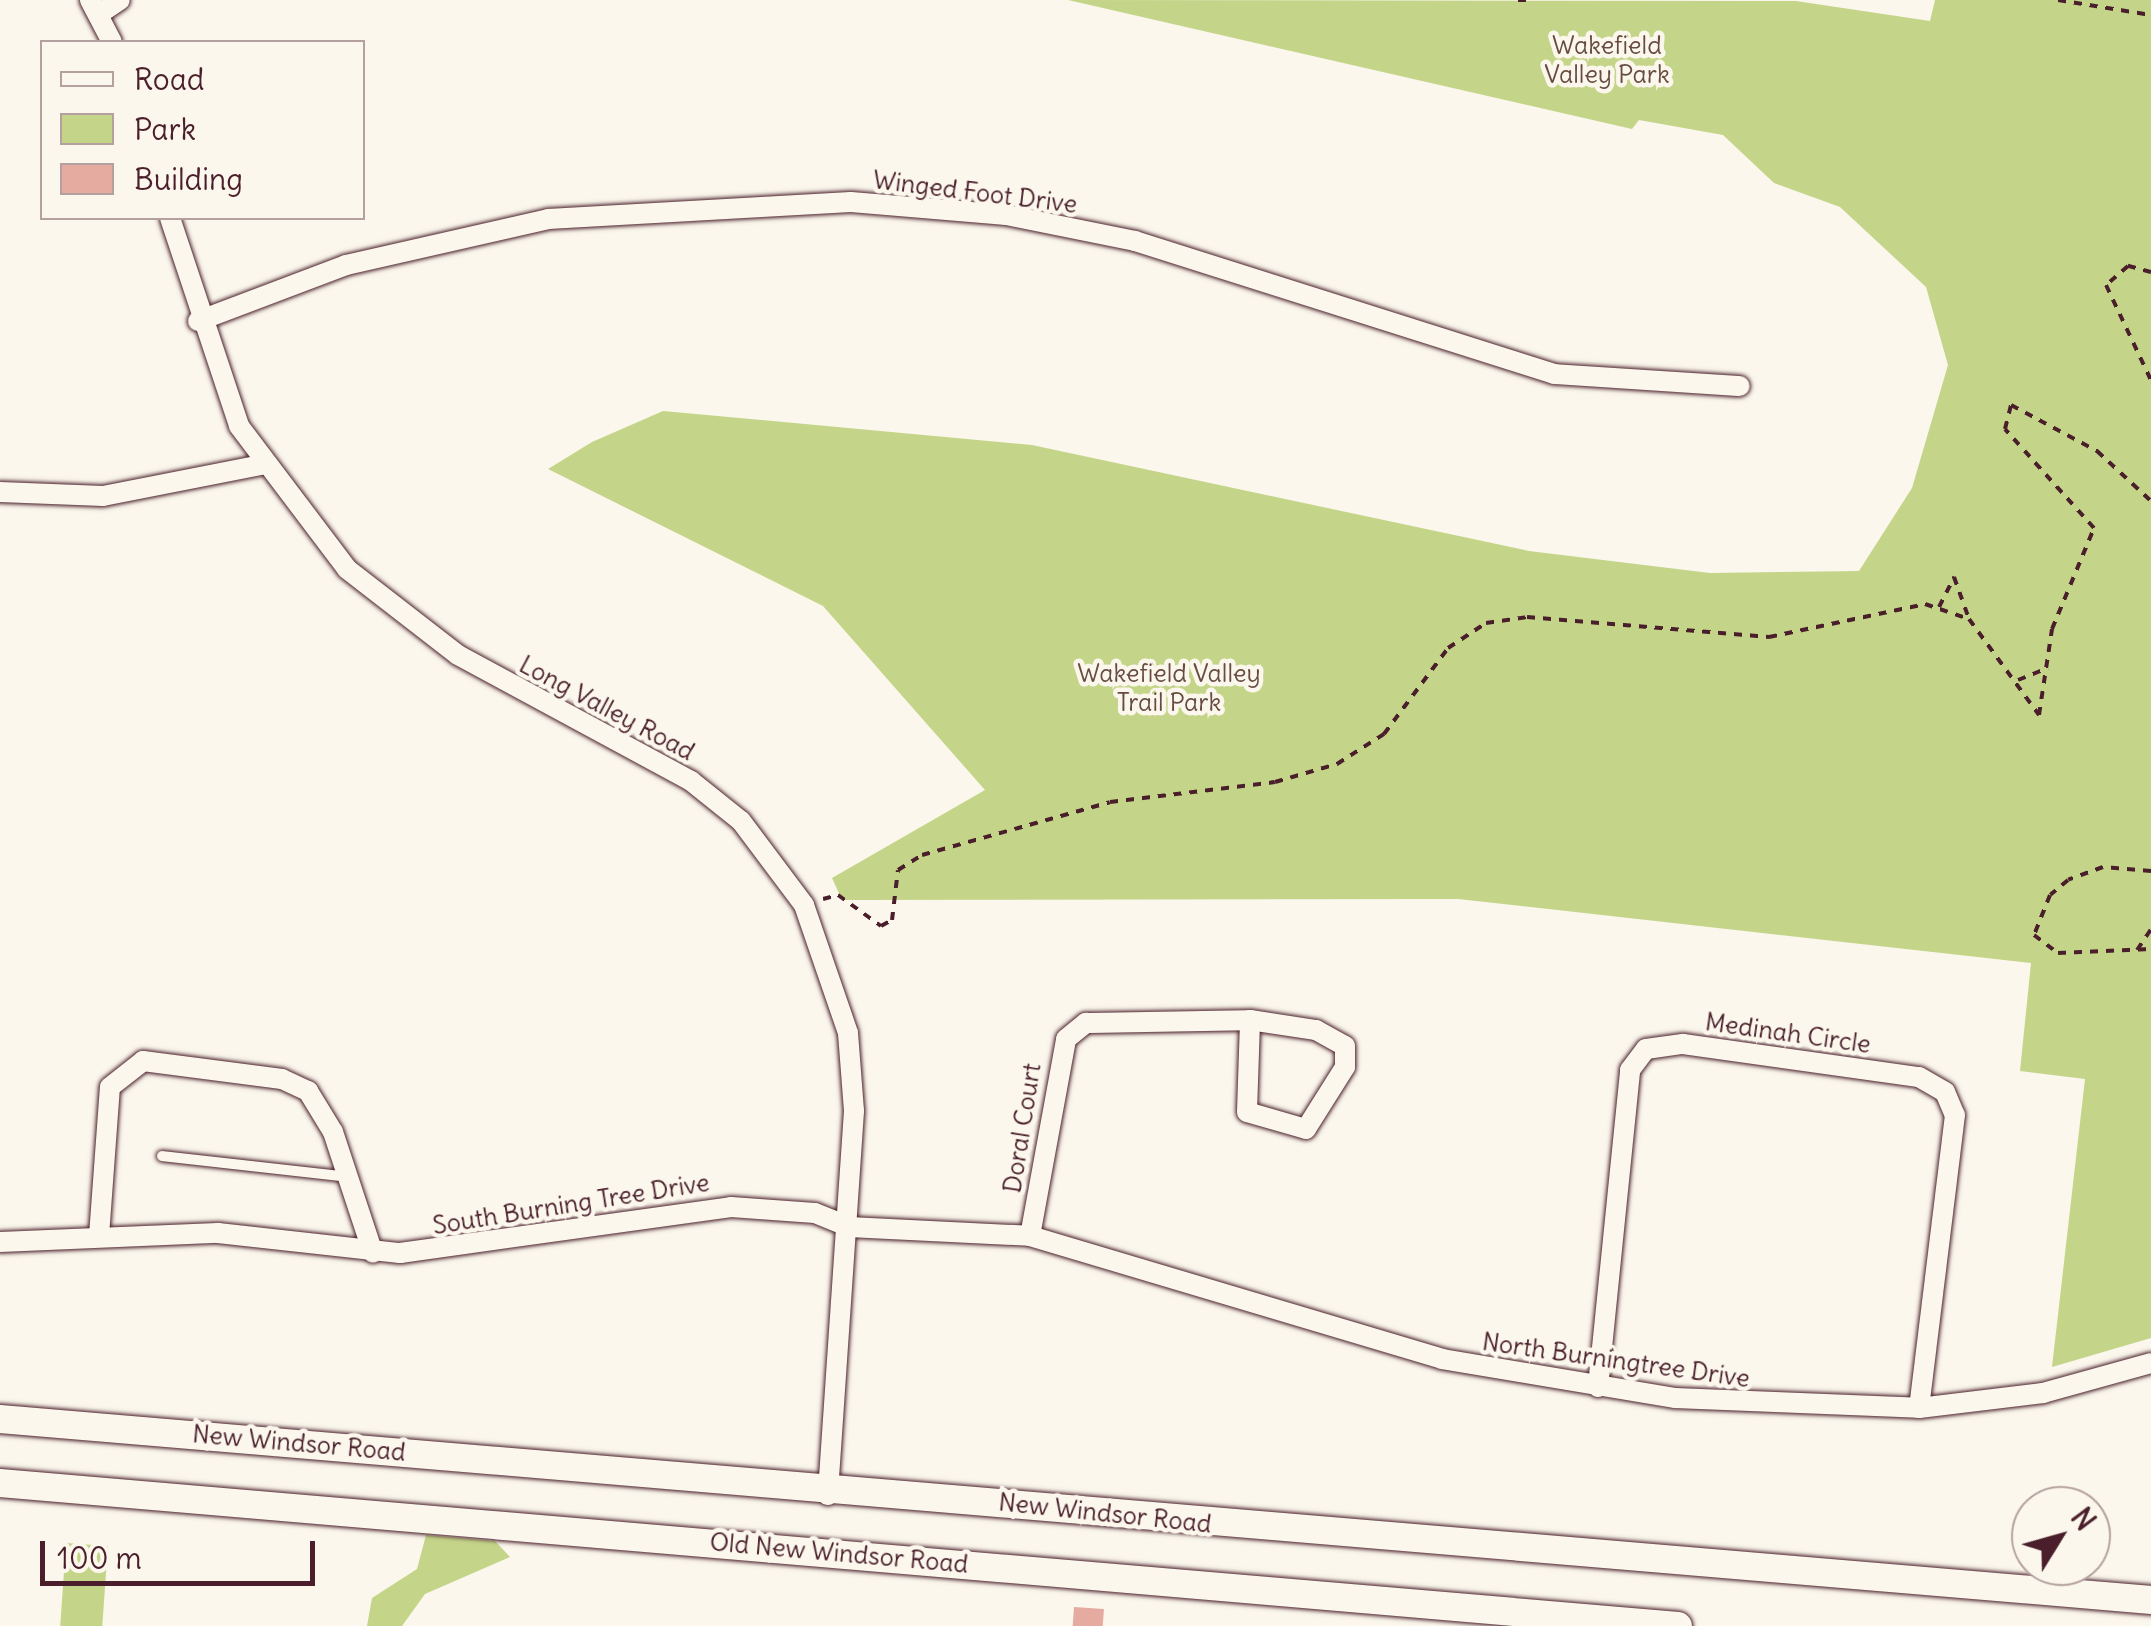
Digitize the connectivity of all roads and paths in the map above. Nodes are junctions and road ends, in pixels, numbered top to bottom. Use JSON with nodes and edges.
{"nodes":[{"id":1,"x":120,"y":0,"type":"edge"},
{"id":2,"x":1518,"y":0,"type":"edge"},
{"id":3,"x":1532,"y":0,"type":"edge"},
{"id":4,"x":2058,"y":0,"type":"edge"},
{"id":5,"x":94,"y":7,"type":"edge"},
{"id":6,"x":2151,"y":15,"type":"edge"},
{"id":7,"x":111,"y":40,"type":"edge"},
{"id":8,"x":171,"y":220,"type":"edge"},
{"id":9,"x":2151,"y":272,"type":"edge"},
{"id":10,"x":198,"y":321,"type":"junction"},
{"id":11,"x":2151,"y":380,"type":"edge"},
{"id":12,"x":1740,"y":386,"type":"dead end"},
{"id":13,"x":261,"y":466,"type":"junction"},
{"id":14,"x":0,"y":492,"type":"edge"},
{"id":15,"x":2151,"y":500,"type":"edge"},
{"id":16,"x":1939,"y":607,"type":"junction"},
{"id":17,"x":1970,"y":619,"type":"junction"},
{"id":18,"x":2048,"y":668,"type":"junction"},
{"id":19,"x":2015,"y":680,"type":"junction"},
{"id":20,"x":2151,"y":871,"type":"edge"},
{"id":21,"x":804,"y":904,"type":"junction"},
{"id":22,"x":2151,"y":929,"type":"edge"},
{"id":23,"x":2151,"y":949,"type":"edge"},
{"id":24,"x":2138,"y":950,"type":"junction"},
{"id":25,"x":1250,"y":1020,"type":"junction"},
{"id":26,"x":162,"y":1156,"type":"dead end"},
{"id":27,"x":350,"y":1177,"type":"junction"},
{"id":28,"x":849,"y":1227,"type":"junction"},
{"id":29,"x":100,"y":1236,"type":"junction"},
{"id":30,"x":1030,"y":1236,"type":"junction"},
{"id":31,"x":0,"y":1242,"type":"edge"},
{"id":32,"x":373,"y":1253,"type":"junction"},
{"id":33,"x":2151,"y":1363,"type":"edge"},
{"id":34,"x":1598,"y":1387,"type":"junction"},
{"id":35,"x":1919,"y":1408,"type":"junction"},
{"id":36,"x":0,"y":1419,"type":"edge"},
{"id":37,"x":0,"y":1483,"type":"edge"},
{"id":38,"x":828,"y":1494,"type":"junction"},
{"id":39,"x":2151,"y":1600,"type":"edge"},
{"id":40,"x":1678,"y":1626,"type":"edge"}],
"edges":[{"from":1,"to":5,"type":"street"},
{"from":2,"to":3,"type":"path"},
{"from":4,"to":6,"type":"path"},
{"from":5,"to":7,"type":"street"},
{"from":8,"to":10,"type":"street","name":"Long Valley Road"},
{"from":9,"to":11,"type":"path"},
{"from":10,"to":12,"type":"street","name":"Winged Foot Drive"},
{"from":10,"to":13,"type":"street","name":"Long Valley Road"},
{"from":13,"to":14,"type":"street"},
{"from":13,"to":21,"type":"street","name":"Long Valley Road"},
{"from":15,"to":18,"type":"path"},
{"from":16,"to":17,"type":"path"},
{"from":16,"to":17,"type":"path"},
{"from":16,"to":21,"type":"path"},
{"from":17,"to":19,"type":"path"},
{"from":18,"to":19,"type":"path"},
{"from":18,"to":19,"type":"path"},
{"from":20,"to":24,"type":"path"},
{"from":21,"to":28,"type":"street","name":"Long Valley Road"},
{"from":22,"to":24,"type":"path"},
{"from":23,"to":24,"type":"path"},
{"from":25,"to":25,"type":"street","name":"Doral Court"},
{"from":25,"to":30,"type":"street","name":"Doral Court"},
{"from":26,"to":27,"type":"lane"},
{"from":27,"to":29,"type":"street"},
{"from":27,"to":32,"type":"street"},
{"from":28,"to":30,"type":"street","name":"North Burningtree Drive"},
{"from":28,"to":32,"type":"street","name":"South Burning Tree Drive"},
{"from":28,"to":38,"type":"street","name":"Long Valley Road"},
{"from":29,"to":31,"type":"street","name":"South Burning Tree Drive"},
{"from":29,"to":32,"type":"street","name":"South Burning Tree Drive"},
{"from":30,"to":34,"type":"street","name":"North Burningtree Drive"},
{"from":33,"to":35,"type":"street","name":"North Burningtree Drive"},
{"from":34,"to":35,"type":"street","name":"North Burningtree Drive"},
{"from":34,"to":35,"type":"street","name":"Medinah Circle"},
{"from":36,"to":38,"type":"main road","name":"New Windsor Road"},
{"from":37,"to":40,"type":"main road","name":"Old New Windsor Road"},
{"from":38,"to":39,"type":"main road","name":"New Windsor Road"}]}
